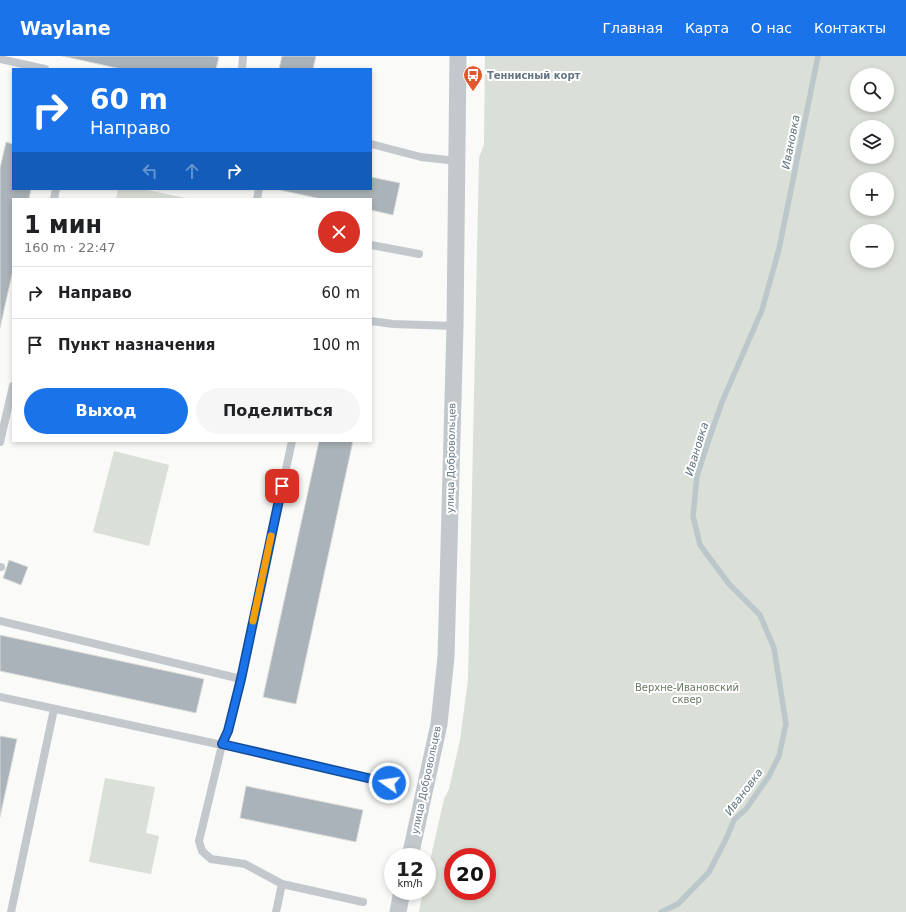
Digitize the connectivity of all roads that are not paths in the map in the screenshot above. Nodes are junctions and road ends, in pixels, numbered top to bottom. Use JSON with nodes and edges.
{"nodes":[{"id":1,"x":243,"y":56,"type":"edge"},
{"id":2,"x":458,"y":56,"type":"edge"},
{"id":3,"x":0,"y":59,"type":"edge"},
{"id":4,"x":40,"y":68,"type":"edge"},
{"id":5,"x":242,"y":68,"type":"edge"},
{"id":6,"x":372,"y":144,"type":"edge"},
{"id":7,"x":457,"y":161,"type":"junction"},
{"id":8,"x":372,"y":246,"type":"edge"},
{"id":9,"x":419,"y":254,"type":"dead end"},
{"id":10,"x":372,"y":321,"type":"edge"},
{"id":11,"x":455,"y":326,"type":"junction"},
{"id":12,"x":12,"y":390,"type":"edge"},
{"id":13,"x":0,"y":442,"type":"edge"},
{"id":14,"x":292,"y":442,"type":"edge"},
{"id":15,"x":0,"y":621,"type":"edge"},
{"id":16,"x":241,"y":679,"type":"junction"},
{"id":17,"x":0,"y":697,"type":"edge"},
{"id":18,"x":54,"y":709,"type":"junction"},
{"id":19,"x":222,"y":744,"type":"junction"},
{"id":20,"x":389,"y":783,"type":"dead end"},
{"id":21,"x":412,"y":848,"type":"edge"},
{"id":22,"x":282,"y":884,"type":"junction"},
{"id":23,"x":400,"y":900,"type":"edge"},
{"id":24,"x":363,"y":902,"type":"dead end"},
{"id":25,"x":11,"y":912,"type":"edge"},
{"id":26,"x":276,"y":912,"type":"edge"},
{"id":27,"x":398,"y":912,"type":"edge"}],
"edges":[{"from":1,"to":5,"type":"lane"},
{"from":2,"to":7,"type":"street","name":"улица Добровольцев"},
{"from":3,"to":4,"type":"lane"},
{"from":6,"to":7,"type":"lane"},
{"from":7,"to":11,"type":"street","name":"улица Добровольцев"},
{"from":8,"to":9,"type":"lane"},
{"from":10,"to":11,"type":"lane"},
{"from":11,"to":21,"type":"street","name":"улица Добровольцев"},
{"from":12,"to":13,"type":"lane"},
{"from":14,"to":16,"type":"lane"},
{"from":15,"to":16,"type":"lane"},
{"from":16,"to":19,"type":"lane"},
{"from":17,"to":18,"type":"lane"},
{"from":18,"to":19,"type":"lane"},
{"from":18,"to":25,"type":"lane"},
{"from":19,"to":20,"type":"lane"},
{"from":19,"to":22,"type":"lane"},
{"from":22,"to":24,"type":"lane"},
{"from":22,"to":26,"type":"lane"},
{"from":23,"to":27,"type":"street"}]}
